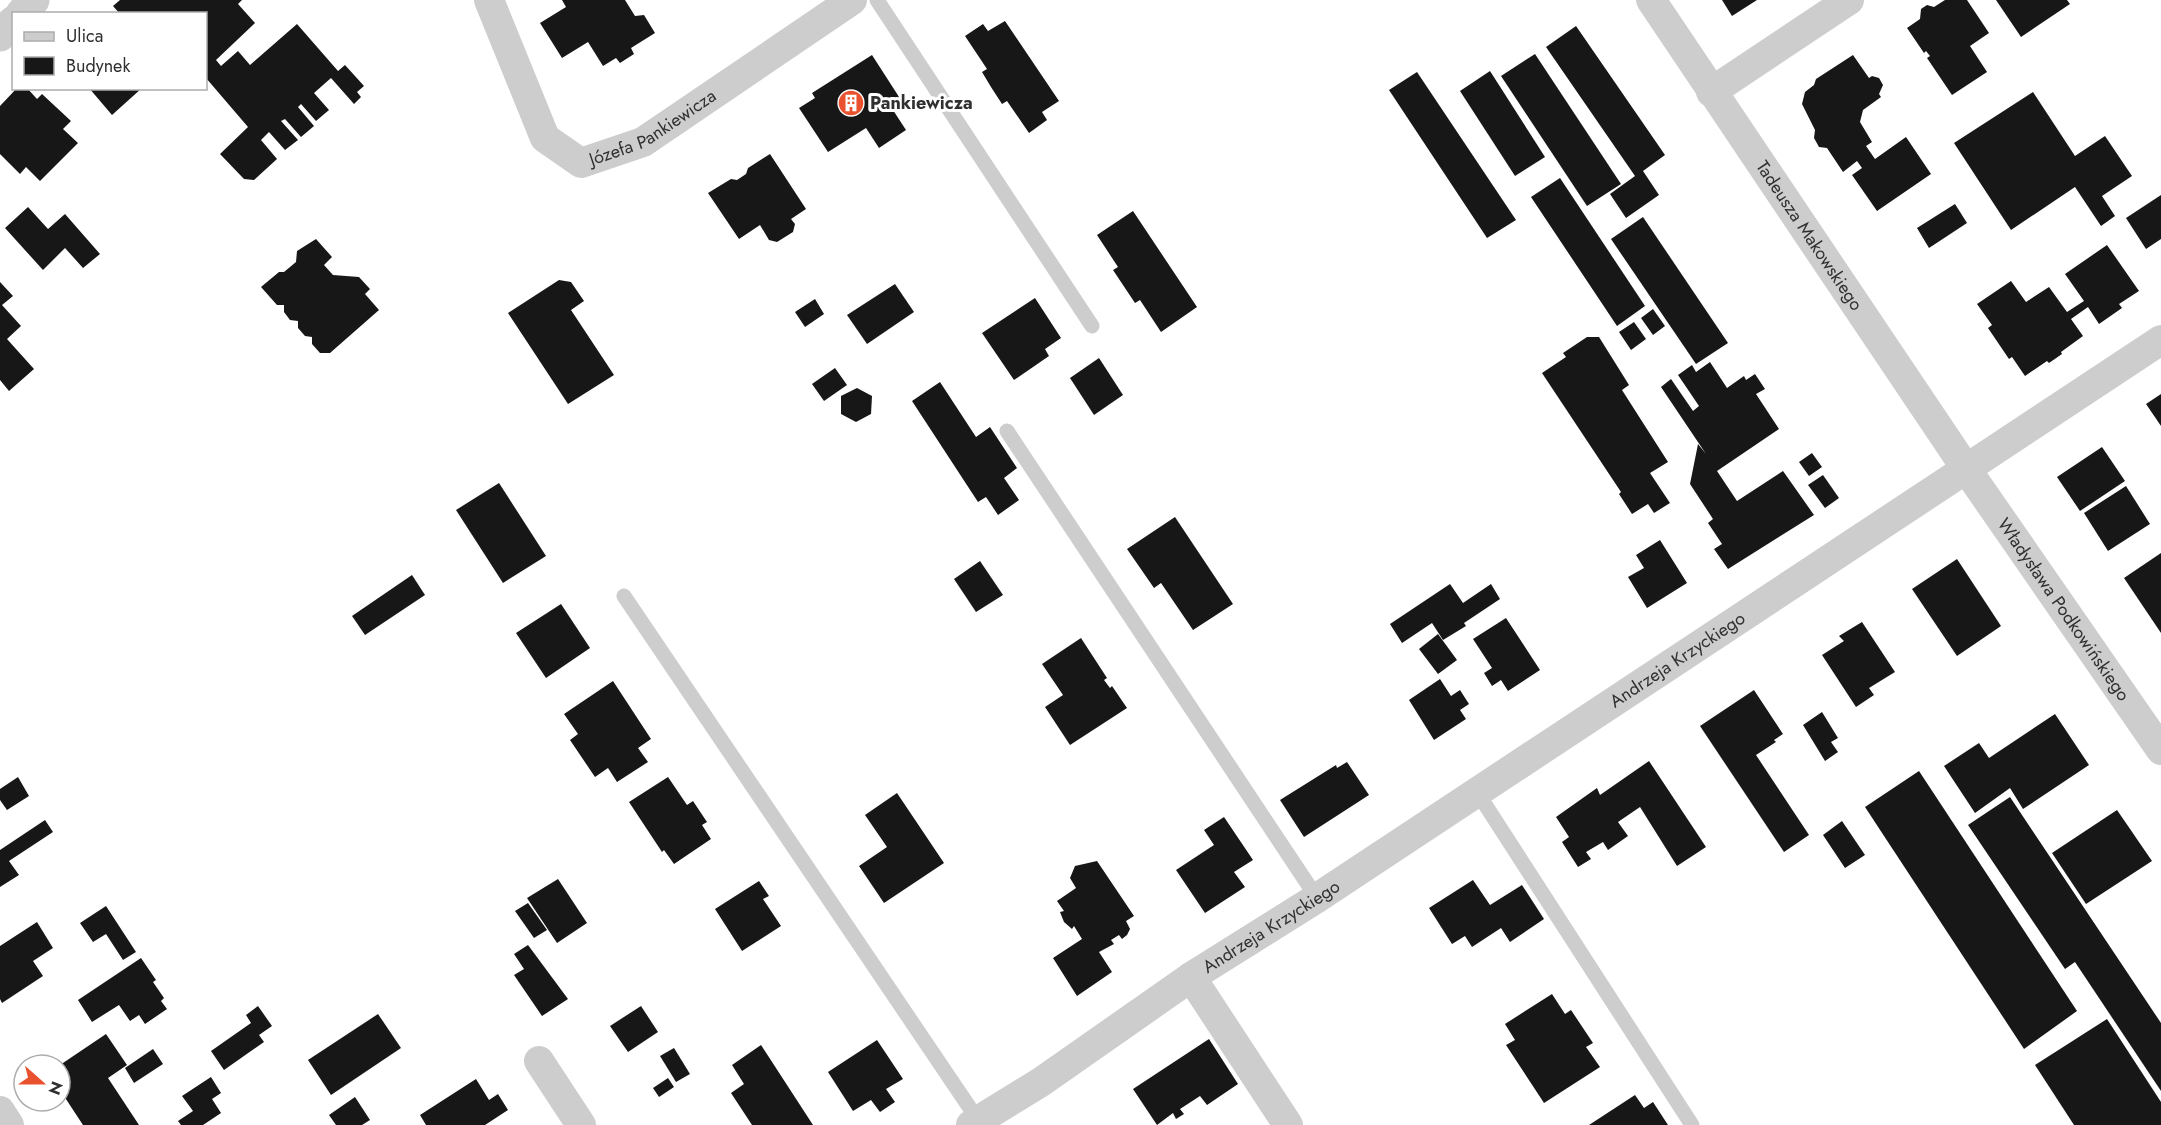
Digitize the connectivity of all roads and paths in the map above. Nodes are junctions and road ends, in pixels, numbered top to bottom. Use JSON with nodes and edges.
{"nodes":[{"id":1,"x":33,"y":0,"type":"edge"},
{"id":2,"x":489,"y":0,"type":"edge"},
{"id":3,"x":852,"y":0,"type":"edge"},
{"id":4,"x":876,"y":0,"type":"edge"},
{"id":5,"x":1651,"y":0,"type":"edge"},
{"id":6,"x":1849,"y":0,"type":"edge"},
{"id":7,"x":24,"y":12,"type":"edge"},
{"id":8,"x":12,"y":24,"type":"edge"},
{"id":9,"x":0,"y":35,"type":"edge"},
{"id":10,"x":1711,"y":92,"type":"junction"},
{"id":11,"x":1092,"y":326,"type":"dead end"},
{"id":12,"x":2161,"y":340,"type":"edge"},
{"id":13,"x":1007,"y":431,"type":"dead end"},
{"id":14,"x":1966,"y":470,"type":"junction"},
{"id":15,"x":624,"y":596,"type":"dead end"},
{"id":16,"x":2161,"y":750,"type":"edge"},
{"id":17,"x":1477,"y":792,"type":"junction"},
{"id":18,"x":1317,"y":898,"type":"junction"},
{"id":19,"x":1191,"y":977,"type":"junction"},
{"id":20,"x":539,"y":1061,"type":"dead end"},
{"id":21,"x":0,"y":1111,"type":"edge"},
{"id":22,"x":974,"y":1122,"type":"edge"},
{"id":23,"x":9,"y":1125,"type":"edge"},
{"id":24,"x":581,"y":1125,"type":"edge"},
{"id":25,"x":1288,"y":1125,"type":"edge"},
{"id":26,"x":1692,"y":1125,"type":"edge"}],
"edges":[{"from":1,"to":7,"type":"street"},
{"from":2,"to":3,"type":"street","name":"Józefa Pankiewicza"},
{"from":4,"to":11,"type":"lane"},
{"from":5,"to":10,"type":"street","name":"Tadeusza Makowskiego"},
{"from":6,"to":10,"type":"street"},
{"from":8,"to":9,"type":"street"},
{"from":10,"to":14,"type":"street","name":"Tadeusza Makowskiego"},
{"from":12,"to":14,"type":"street","name":"Andrzeja Krzyckiego"},
{"from":13,"to":18,"type":"lane"},
{"from":14,"to":16,"type":"street","name":"Władysława Podkowińskiego"},
{"from":14,"to":17,"type":"street","name":"Andrzeja Krzyckiego"},
{"from":15,"to":22,"type":"lane"},
{"from":17,"to":18,"type":"street","name":"Andrzeja Krzyckiego"},
{"from":17,"to":26,"type":"lane"},
{"from":18,"to":19,"type":"street","name":"Andrzeja Krzyckiego"},
{"from":19,"to":22,"type":"street","name":"Andrzeja Krzyckiego"},
{"from":19,"to":25,"type":"street","name":"Andrzeja Krzyckiego"},
{"from":20,"to":24,"type":"street"},
{"from":21,"to":23,"type":"street"}]}
